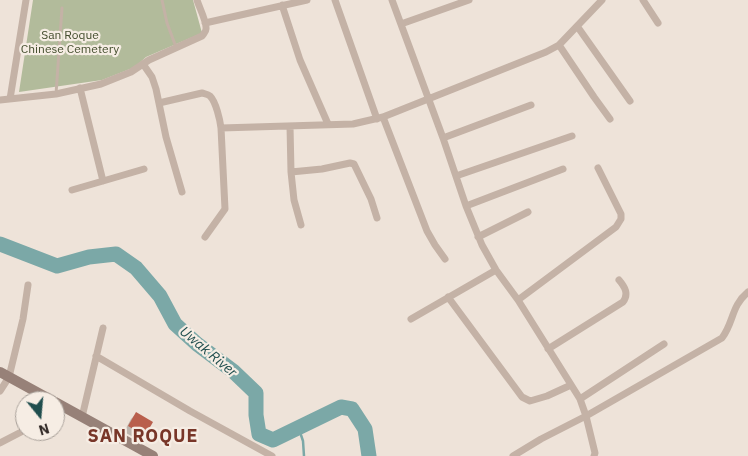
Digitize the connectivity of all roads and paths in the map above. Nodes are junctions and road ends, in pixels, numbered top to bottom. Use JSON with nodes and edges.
{"nodes":[{"id":1,"x":26,"y":0,"type":"edge"},
{"id":2,"x":162,"y":0,"type":"edge"},
{"id":3,"x":197,"y":0,"type":"edge"},
{"id":4,"x":307,"y":0,"type":"edge"},
{"id":5,"x":335,"y":0,"type":"edge"},
{"id":6,"x":392,"y":0,"type":"edge"},
{"id":7,"x":469,"y":0,"type":"edge"},
{"id":8,"x":602,"y":0,"type":"edge"},
{"id":9,"x":643,"y":0,"type":"edge"},
{"id":10,"x":282,"y":5,"type":"junction"},
{"id":11,"x":62,"y":8,"type":"dead end"},
{"id":12,"x":205,"y":23,"type":"junction"},
{"id":13,"x":658,"y":23,"type":"dead end"},
{"id":14,"x":400,"y":24,"type":"junction"},
{"id":15,"x":578,"y":26,"type":"junction"},
{"id":16,"x":559,"y":45,"type":"junction"},
{"id":17,"x":176,"y":47,"type":"junction"},
{"id":18,"x":142,"y":64,"type":"junction"},
{"id":19,"x":80,"y":88,"type":"junction"},
{"id":20,"x":56,"y":94,"type":"junction"},
{"id":21,"x":428,"y":98,"type":"junction"},
{"id":22,"x":10,"y":99,"type":"junction"},
{"id":23,"x":0,"y":100,"type":"edge"},
{"id":24,"x":630,"y":101,"type":"dead end"},
{"id":25,"x":159,"y":103,"type":"junction"},
{"id":26,"x":531,"y":104,"type":"dead end"},
{"id":27,"x":380,"y":118,"type":"junction"},
{"id":28,"x":610,"y":119,"type":"dead end"},
{"id":29,"x":328,"y":124,"type":"junction"},
{"id":30,"x":290,"y":126,"type":"junction"},
{"id":31,"x":221,"y":128,"type":"junction"},
{"id":32,"x":572,"y":136,"type":"dead end"},
{"id":33,"x":443,"y":138,"type":"junction"},
{"id":34,"x":598,"y":168,"type":"dead end"},
{"id":35,"x":144,"y":169,"type":"dead end"},
{"id":36,"x":563,"y":169,"type":"dead end"},
{"id":37,"x":291,"y":172,"type":"junction"},
{"id":38,"x":456,"y":176,"type":"junction"},
{"id":39,"x":103,"y":182,"type":"junction"},
{"id":40,"x":72,"y":190,"type":"dead end"},
{"id":41,"x":182,"y":192,"type":"dead end"},
{"id":42,"x":466,"y":206,"type":"junction"},
{"id":43,"x":528,"y":212,"type":"dead end"},
{"id":44,"x":377,"y":218,"type":"dead end"},
{"id":45,"x":301,"y":225,"type":"dead end"},
{"id":46,"x":205,"y":237,"type":"dead end"},
{"id":47,"x":478,"y":237,"type":"junction"},
{"id":48,"x":445,"y":259,"type":"dead end"},
{"id":49,"x":496,"y":270,"type":"junction"},
{"id":50,"x":619,"y":280,"type":"dead end"},
{"id":51,"x":28,"y":285,"type":"dead end"},
{"id":52,"x":748,"y":292,"type":"edge"},
{"id":53,"x":448,"y":297,"type":"junction"},
{"id":54,"x":518,"y":300,"type":"junction"},
{"id":55,"x":411,"y":319,"type":"dead end"},
{"id":56,"x":103,"y":328,"type":"dead end"},
{"id":57,"x":664,"y":344,"type":"dead end"},
{"id":58,"x":548,"y":349,"type":"junction"},
{"id":59,"x":96,"y":356,"type":"junction"},
{"id":60,"x":4,"y":374,"type":"edge"},
{"id":61,"x":571,"y":385,"type":"junction"},
{"id":62,"x":0,"y":391,"type":"edge"},
{"id":63,"x":35,"y":391,"type":"edge"},
{"id":64,"x":580,"y":399,"type":"junction"},
{"id":65,"x":65,"y":408,"type":"edge"},
{"id":66,"x":586,"y":416,"type":"junction"},
{"id":67,"x":82,"y":417,"type":"junction"},
{"id":68,"x":15,"y":435,"type":"edge"},
{"id":69,"x":0,"y":443,"type":"edge"},
{"id":70,"x":153,"y":456,"type":"edge"},
{"id":71,"x":272,"y":456,"type":"edge"},
{"id":72,"x":513,"y":456,"type":"edge"},
{"id":73,"x":594,"y":456,"type":"edge"}],
"edges":[{"from":1,"to":22,"type":"street"},
{"from":2,"to":17,"type":"lane"},
{"from":3,"to":12,"type":"street"},
{"from":4,"to":10,"type":"street"},
{"from":5,"to":27,"type":"street"},
{"from":6,"to":14,"type":"street"},
{"from":7,"to":14,"type":"street"},
{"from":8,"to":15,"type":"street"},
{"from":9,"to":13,"type":"street"},
{"from":10,"to":12,"type":"street"},
{"from":10,"to":29,"type":"street"},
{"from":11,"to":20,"type":"lane"},
{"from":12,"to":17,"type":"street"},
{"from":14,"to":21,"type":"street"},
{"from":15,"to":16,"type":"street"},
{"from":15,"to":24,"type":"street"},
{"from":16,"to":21,"type":"street"},
{"from":16,"to":28,"type":"street"},
{"from":17,"to":18,"type":"street"},
{"from":18,"to":19,"type":"street"},
{"from":18,"to":25,"type":"street"},
{"from":19,"to":20,"type":"street"},
{"from":19,"to":39,"type":"street"},
{"from":20,"to":22,"type":"street"},
{"from":21,"to":27,"type":"street"},
{"from":21,"to":33,"type":"street"},
{"from":22,"to":23,"type":"street"},
{"from":25,"to":31,"type":"street"},
{"from":25,"to":41,"type":"street"},
{"from":26,"to":33,"type":"street"},
{"from":27,"to":29,"type":"street"},
{"from":27,"to":48,"type":"street"},
{"from":29,"to":30,"type":"street"},
{"from":30,"to":31,"type":"street"},
{"from":30,"to":37,"type":"street"},
{"from":31,"to":46,"type":"street"},
{"from":32,"to":38,"type":"street"},
{"from":33,"to":38,"type":"street"},
{"from":34,"to":54,"type":"street"},
{"from":35,"to":39,"type":"street"},
{"from":36,"to":42,"type":"street"},
{"from":37,"to":44,"type":"street"},
{"from":37,"to":45,"type":"street"},
{"from":38,"to":42,"type":"street"},
{"from":39,"to":40,"type":"street"},
{"from":42,"to":47,"type":"street"},
{"from":43,"to":47,"type":"street"},
{"from":47,"to":49,"type":"street"},
{"from":49,"to":53,"type":"street"},
{"from":49,"to":54,"type":"street"},
{"from":50,"to":58,"type":"street"},
{"from":51,"to":60,"type":"street"},
{"from":52,"to":66,"type":"street"},
{"from":53,"to":55,"type":"street"},
{"from":53,"to":61,"type":"street"},
{"from":54,"to":58,"type":"street"},
{"from":56,"to":59,"type":"street"},
{"from":57,"to":64,"type":"street"},
{"from":58,"to":61,"type":"street"},
{"from":59,"to":67,"type":"street"},
{"from":59,"to":71,"type":"street"},
{"from":60,"to":62,"type":"street"},
{"from":60,"to":63,"type":"street"},
{"from":61,"to":64,"type":"street"},
{"from":64,"to":66,"type":"street"},
{"from":65,"to":67,"type":"street"},
{"from":66,"to":72,"type":"street"},
{"from":66,"to":73,"type":"street"},
{"from":67,"to":70,"type":"street"},
{"from":68,"to":69,"type":"street"}]}
